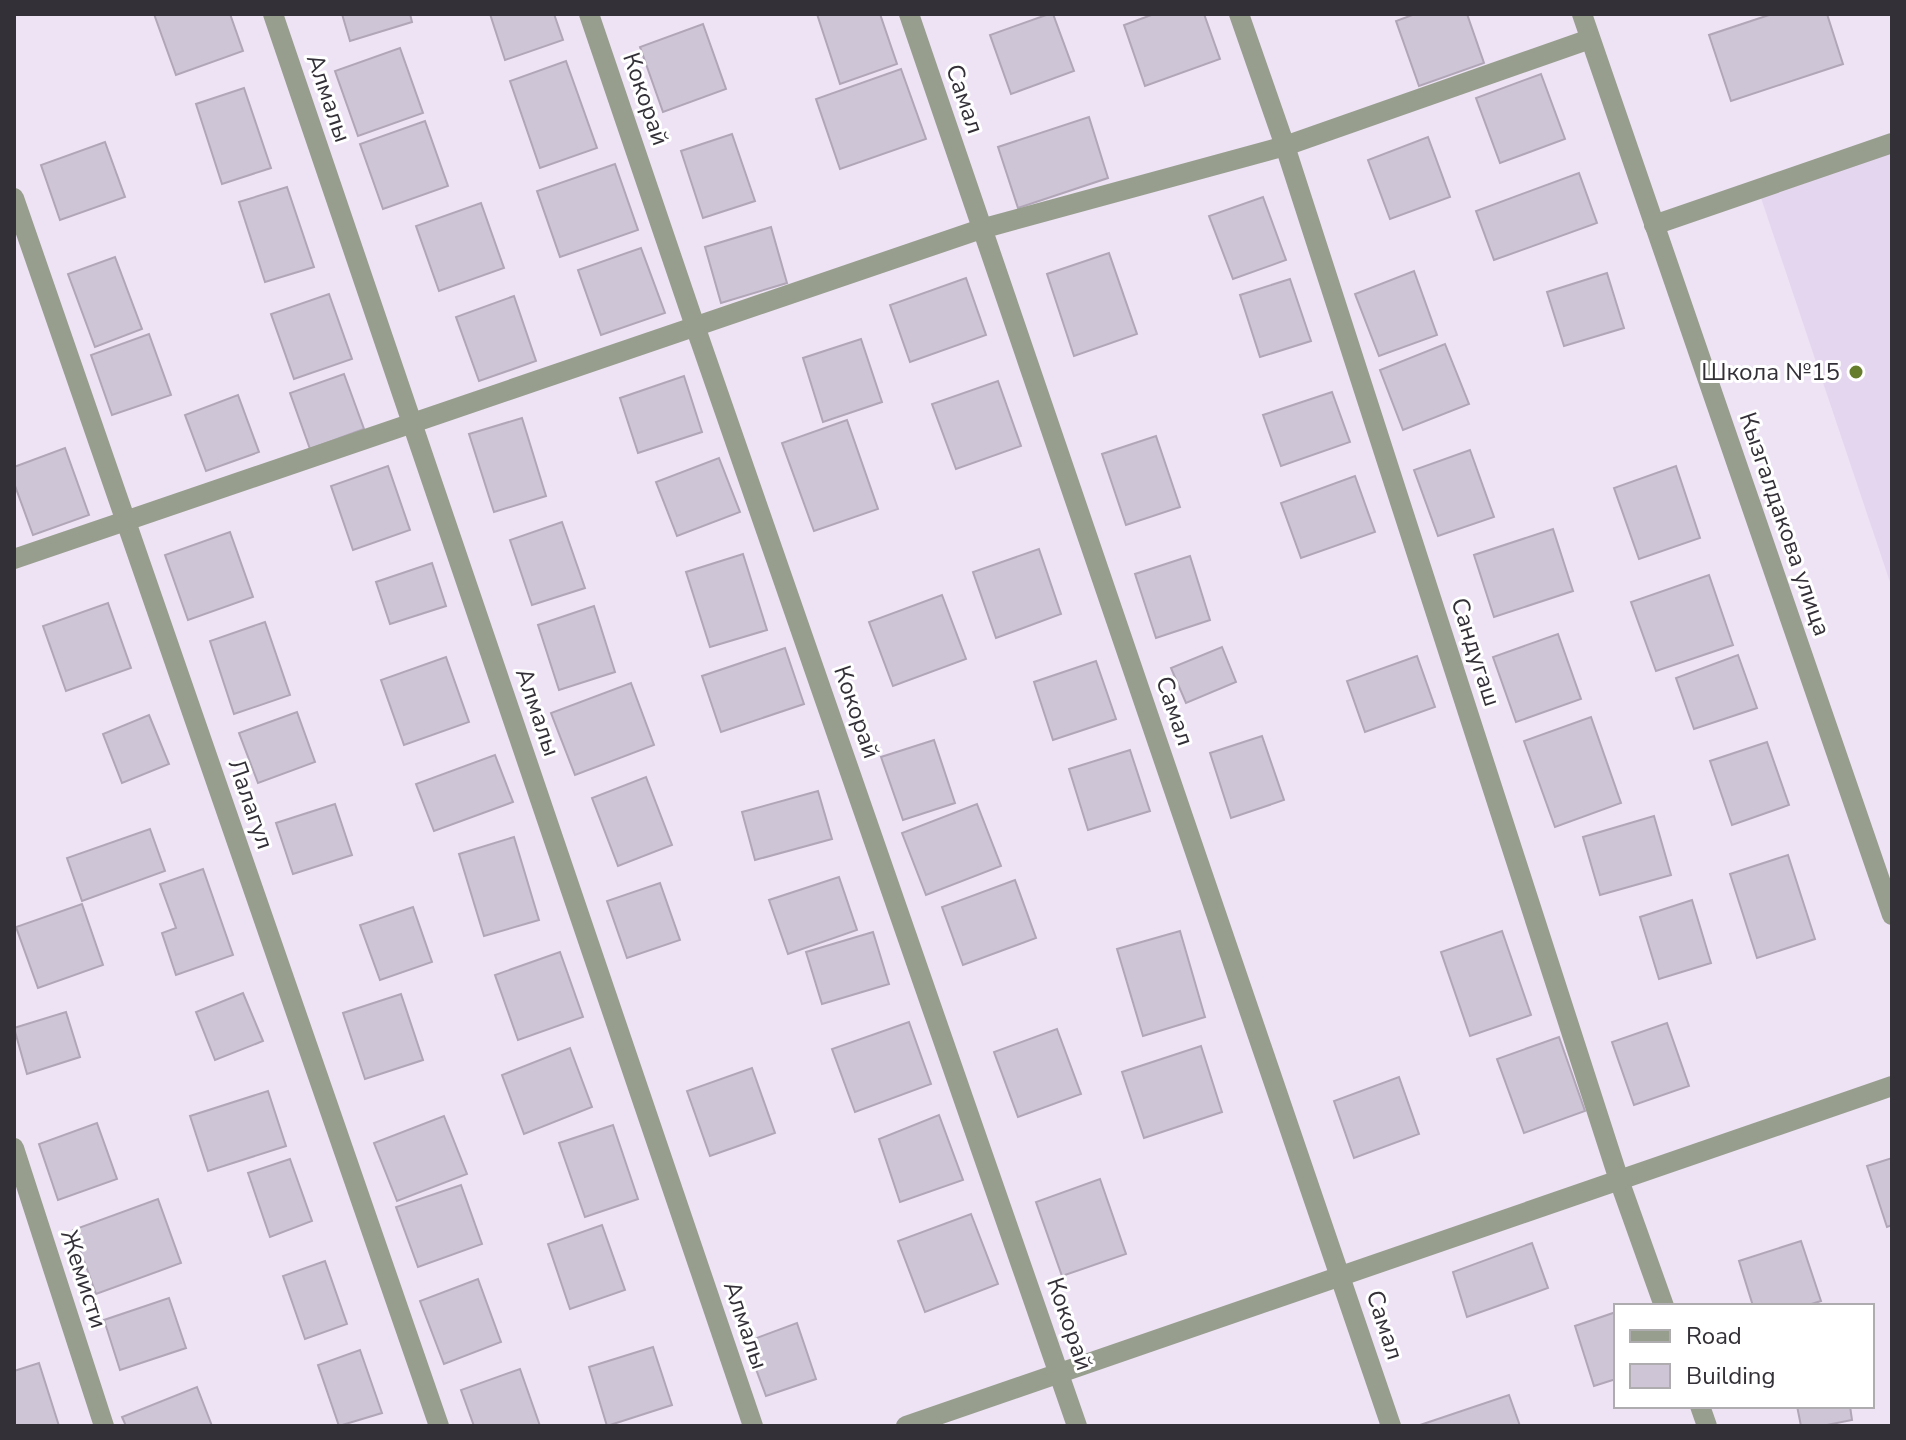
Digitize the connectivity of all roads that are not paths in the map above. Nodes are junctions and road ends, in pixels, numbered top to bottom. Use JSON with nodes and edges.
{"nodes":[{"id":1,"x":273,"y":14,"type":"edge"},
{"id":2,"x":589,"y":14,"type":"edge"},
{"id":3,"x":909,"y":14,"type":"edge"},
{"id":4,"x":1239,"y":14,"type":"edge"},
{"id":5,"x":1582,"y":14,"type":"edge"},
{"id":6,"x":1590,"y":39,"type":"junction"},
{"id":7,"x":1892,"y":143,"type":"edge"},
{"id":8,"x":1285,"y":146,"type":"junction"},
{"id":9,"x":14,"y":198,"type":"edge"},
{"id":10,"x":1654,"y":225,"type":"junction"},
{"id":11,"x":981,"y":229,"type":"junction"},
{"id":12,"x":695,"y":326,"type":"junction"},
{"id":13,"x":413,"y":423,"type":"junction"},
{"id":14,"x":126,"y":521,"type":"junction"},
{"id":15,"x":14,"y":559,"type":"edge"},
{"id":16,"x":1892,"y":915,"type":"edge"},
{"id":17,"x":1892,"y":1086,"type":"edge"},
{"id":18,"x":14,"y":1148,"type":"edge"},
{"id":19,"x":1619,"y":1180,"type":"junction"},
{"id":20,"x":1342,"y":1276,"type":"junction"},
{"id":21,"x":1663,"y":1304,"type":"edge"},
{"id":22,"x":1059,"y":1373,"type":"junction"},
{"id":23,"x":104,"y":1426,"type":"edge"},
{"id":24,"x":439,"y":1426,"type":"edge"},
{"id":25,"x":753,"y":1426,"type":"edge"},
{"id":26,"x":906,"y":1426,"type":"edge"},
{"id":27,"x":1077,"y":1426,"type":"edge"},
{"id":28,"x":1391,"y":1426,"type":"edge"}],
"edges":[{"from":1,"to":13,"type":"street","name":"Алмалы"},
{"from":2,"to":12,"type":"street","name":"Кокорай"},
{"from":3,"to":11,"type":"street","name":"Самал"},
{"from":4,"to":8,"type":"street","name":"Сандугаш"},
{"from":5,"to":6,"type":"street","name":"Кызгалдакова улица"},
{"from":6,"to":8,"type":"street"},
{"from":6,"to":10,"type":"street","name":"Кызгалдакова улица"},
{"from":7,"to":10,"type":"street"},
{"from":8,"to":11,"type":"street"},
{"from":8,"to":19,"type":"street","name":"Сандугаш"},
{"from":9,"to":14,"type":"street","name":"Лалагул"},
{"from":10,"to":16,"type":"street","name":"Кызгалдакова улица"},
{"from":11,"to":12,"type":"street"},
{"from":11,"to":20,"type":"street","name":"Самал"},
{"from":12,"to":13,"type":"street"},
{"from":12,"to":22,"type":"street","name":"Кокорай"},
{"from":13,"to":14,"type":"street"},
{"from":13,"to":25,"type":"street","name":"Алмалы"},
{"from":14,"to":15,"type":"street"},
{"from":14,"to":24,"type":"street","name":"Лалагул"},
{"from":17,"to":19,"type":"street"},
{"from":18,"to":23,"type":"street","name":"Жемисти"},
{"from":19,"to":20,"type":"street"},
{"from":19,"to":21,"type":"street","name":"Сандугаш"},
{"from":20,"to":22,"type":"street"},
{"from":20,"to":28,"type":"street","name":"Самал"},
{"from":22,"to":26,"type":"street"},
{"from":22,"to":27,"type":"street","name":"Кокорай"}]}
